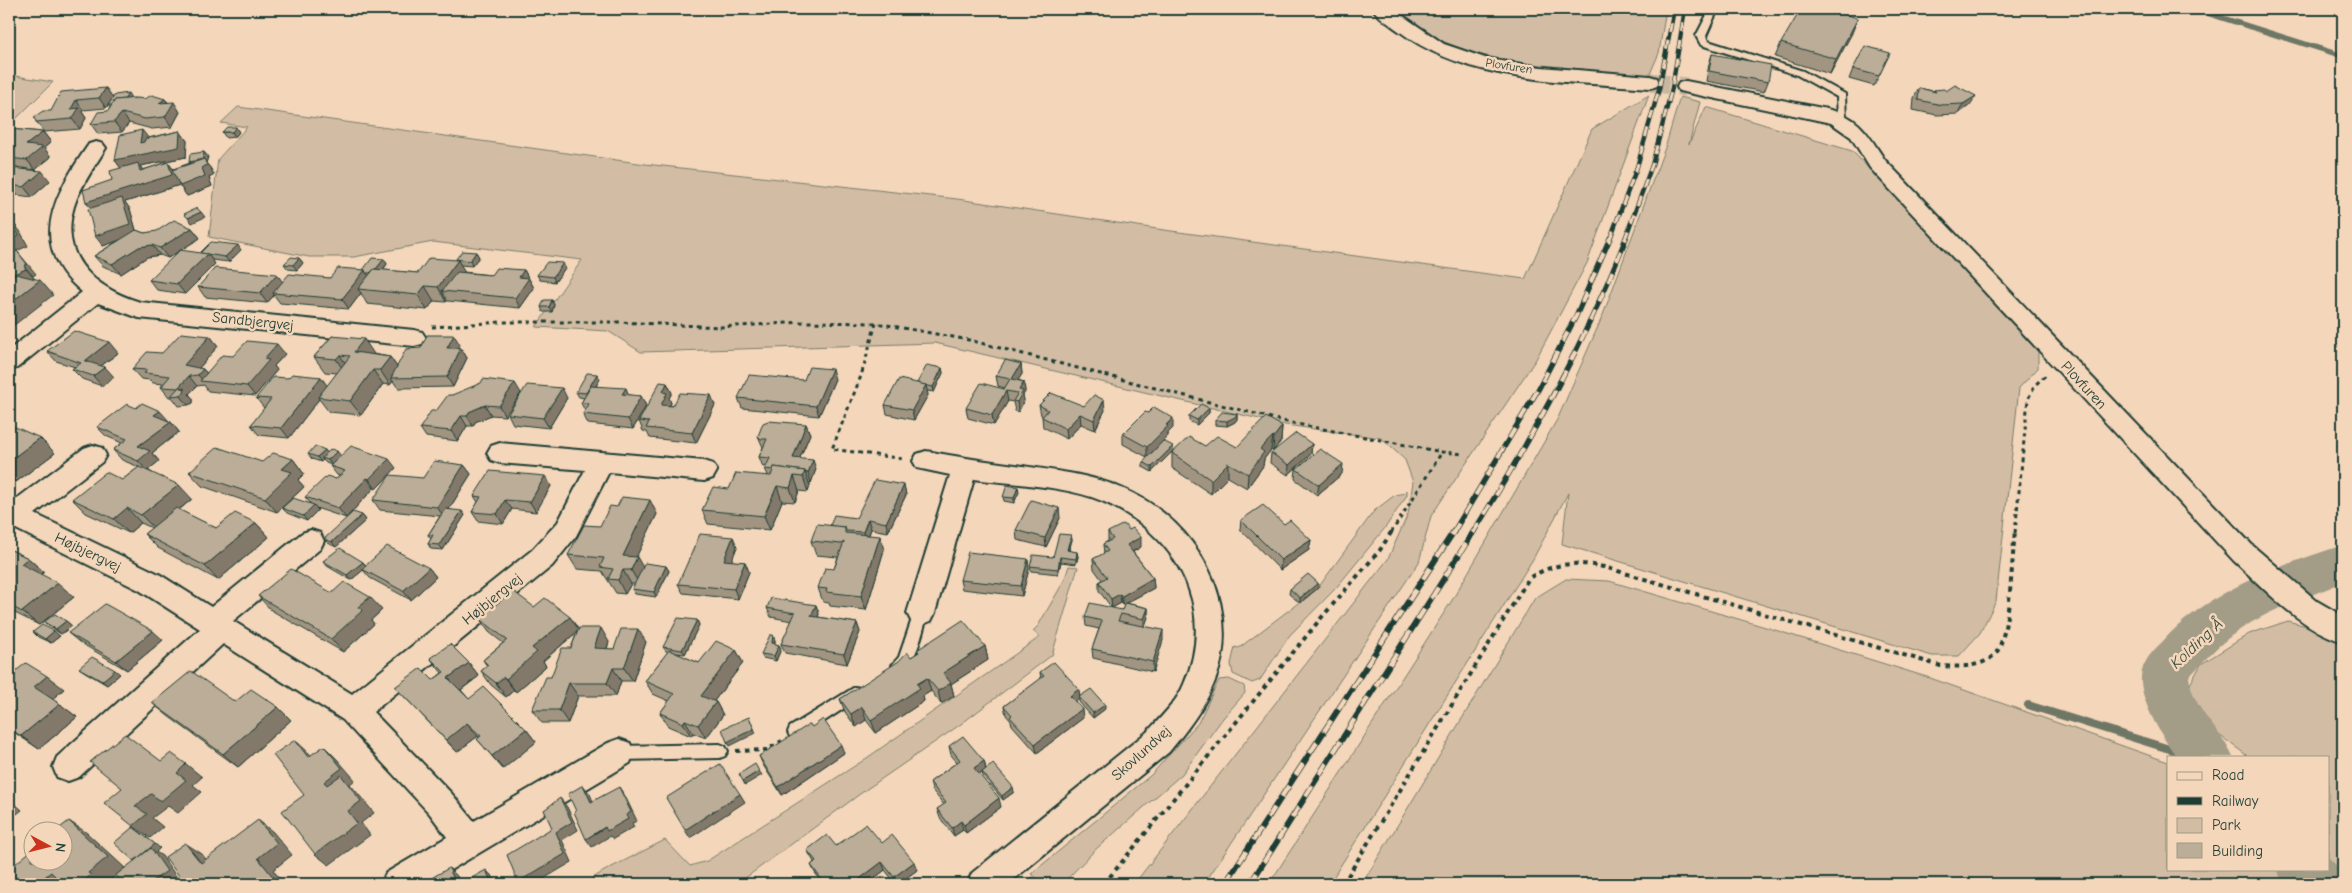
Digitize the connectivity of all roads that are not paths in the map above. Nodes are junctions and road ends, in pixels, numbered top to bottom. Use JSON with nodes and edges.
{"nodes":[{"id":1,"x":1382,"y":9,"type":"edge"},
{"id":2,"x":1714,"y":9,"type":"edge"},
{"id":3,"x":1650,"y":82,"type":"tunnel mouth"},
{"id":4,"x":1686,"y":87,"type":"tunnel mouth"},
{"id":5,"x":1843,"y":120,"type":"junction"},
{"id":6,"x":96,"y":148,"type":"dead end"},
{"id":7,"x":96,"y":293,"type":"junction"},
{"id":8,"x":414,"y":338,"type":"road end"},
{"id":9,"x":9,"y":362,"type":"edge"},
{"id":10,"x":500,"y":453,"type":"dead end"},
{"id":11,"x":93,"y":455,"type":"dead end"},
{"id":12,"x":913,"y":460,"type":"road end"},
{"id":13,"x":602,"y":462,"type":"junction"},
{"id":14,"x":965,"y":467,"type":"junction"},
{"id":15,"x":704,"y":471,"type":"dead end"},
{"id":16,"x":10,"y":516,"type":"edge"},
{"id":17,"x":311,"y":541,"type":"dead end"},
{"id":18,"x":920,"y":613,"type":"joint"},
{"id":19,"x":217,"y":624,"type":"junction"},
{"id":20,"x":2343,"y":630,"type":"edge"},
{"id":21,"x":890,"y":671,"type":"edge"},
{"id":22,"x":866,"y":686,"type":"edge"},
{"id":23,"x":353,"y":711,"type":"junction"},
{"id":24,"x":795,"y":732,"type":"edge"},
{"id":25,"x":720,"y":751,"type":"road end"},
{"id":26,"x":619,"y":753,"type":"joint"},
{"id":27,"x":68,"y":767,"type":"dead end"},
{"id":28,"x":470,"y":841,"type":"junction"},
{"id":29,"x":398,"y":884,"type":"edge"},
{"id":30,"x":983,"y":884,"type":"edge"}],
"edges":[{"from":1,"to":3,"type":"street","name":"Plovfuren"},
{"from":2,"to":5,"type":"lane"},
{"from":4,"to":5,"type":"street","name":"Plovfuren"},
{"from":5,"to":20,"type":"street","name":"Plovfuren"},
{"from":6,"to":7,"type":"street","name":"Sandbjergvej"},
{"from":7,"to":8,"type":"street","name":"Sandbjergvej"},
{"from":7,"to":9,"type":"street"},
{"from":10,"to":13,"type":"street"},
{"from":11,"to":16,"type":"street","name":"Højbjergvej"},
{"from":12,"to":14,"type":"street","name":"Skovlundvej"},
{"from":13,"to":15,"type":"street"},
{"from":13,"to":23,"type":"street","name":"Højbjergvej"},
{"from":14,"to":18,"type":"street"},
{"from":14,"to":30,"type":"street","name":"Skovlundvej"},
{"from":16,"to":19,"type":"street","name":"Højbjergvej"},
{"from":17,"to":19,"type":"street"},
{"from":18,"to":21,"type":"lane"},
{"from":19,"to":23,"type":"street","name":"Højbjergvej"},
{"from":19,"to":27,"type":"street"},
{"from":22,"to":24,"type":"lane"},
{"from":23,"to":28,"type":"street","name":"Højbjergvej"},
{"from":25,"to":26,"type":"lane"},
{"from":26,"to":28,"type":"street"},
{"from":28,"to":29,"type":"street"}]}
